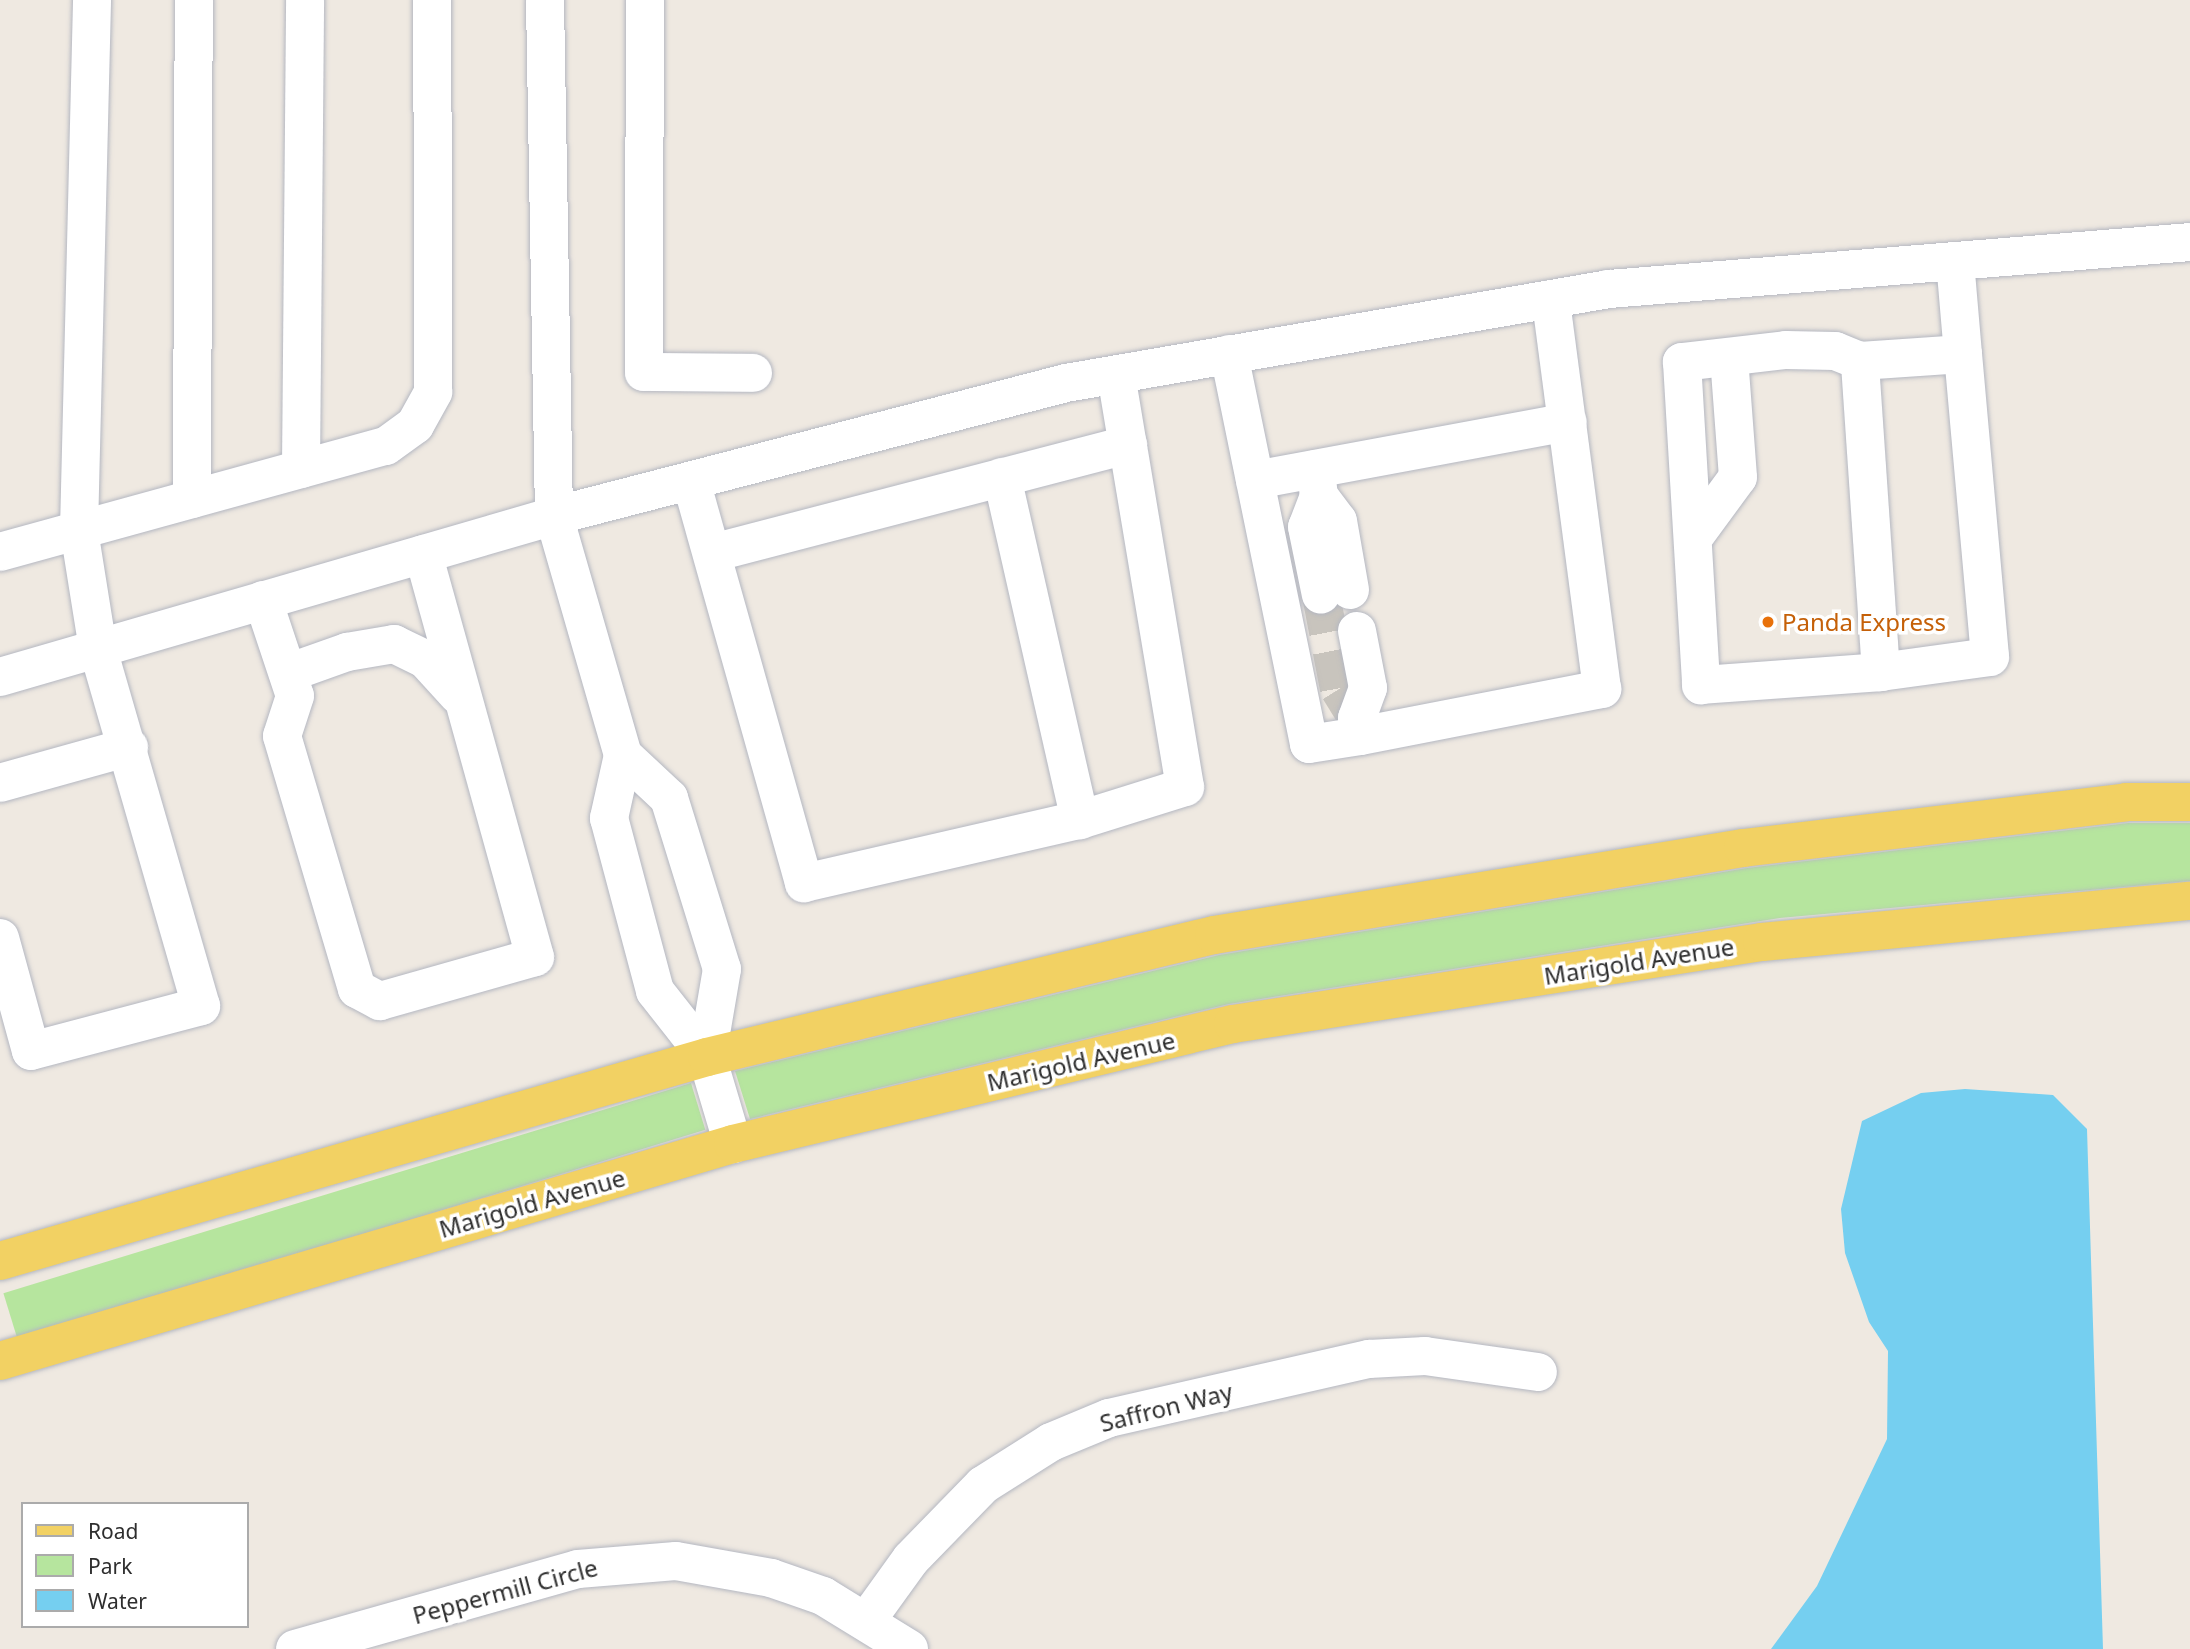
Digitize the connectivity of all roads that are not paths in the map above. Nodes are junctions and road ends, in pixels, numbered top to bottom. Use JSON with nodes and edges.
{"nodes":[{"id":1,"x":92,"y":0,"type":"edge"},
{"id":2,"x":194,"y":0,"type":"edge"},
{"id":3,"x":305,"y":0,"type":"edge"},
{"id":4,"x":432,"y":0,"type":"edge"},
{"id":5,"x":545,"y":0,"type":"edge"},
{"id":6,"x":645,"y":0,"type":"edge"},
{"id":7,"x":2190,"y":242,"type":"edge"},
{"id":8,"x":1955,"y":261,"type":"junction"},
{"id":9,"x":1551,"y":299,"type":"junction"},
{"id":10,"x":1229,"y":354,"type":"junction"},
{"id":11,"x":1963,"y":354,"type":"junction"},
{"id":12,"x":1860,"y":361,"type":"junction"},
{"id":13,"x":753,"y":373,"type":"dead end"},
{"id":14,"x":1116,"y":375,"type":"junction"},
{"id":15,"x":1568,"y":422,"type":"junction"},
{"id":16,"x":1128,"y":445,"type":"junction"},
{"id":17,"x":301,"y":469,"type":"junction"},
{"id":18,"x":1002,"y":477,"type":"junction"},
{"id":19,"x":1255,"y":480,"type":"junction"},
{"id":20,"x":691,"y":481,"type":"junction"},
{"id":21,"x":1318,"y":482,"type":"junction"},
{"id":22,"x":192,"y":499,"type":"junction"},
{"id":23,"x":554,"y":516,"type":"junction"},
{"id":24,"x":79,"y":530,"type":"junction"},
{"id":25,"x":0,"y":552,"type":"edge"},
{"id":26,"x":712,"y":553,"type":"junction"},
{"id":27,"x":423,"y":554,"type":"junction"},
{"id":28,"x":1336,"y":593,"type":"tunnel mouth"},
{"id":29,"x":263,"y":600,"type":"junction"},
{"id":30,"x":1357,"y":631,"type":"dead end"},
{"id":31,"x":98,"y":649,"type":"junction"},
{"id":32,"x":1881,"y":671,"type":"junction"},
{"id":33,"x":288,"y":673,"type":"junction"},
{"id":34,"x":0,"y":677,"type":"edge"},
{"id":35,"x":462,"y":700,"type":"junction"},
{"id":36,"x":1360,"y":736,"type":"junction"},
{"id":37,"x":129,"y":747,"type":"junction"},
{"id":38,"x":623,"y":755,"type":"junction"},
{"id":39,"x":0,"y":783,"type":"edge"},
{"id":40,"x":2190,"y":802,"type":"edge"},
{"id":41,"x":1080,"y":820,"type":"junction"},
{"id":42,"x":2190,"y":901,"type":"edge"},
{"id":43,"x":0,"y":938,"type":"edge"},
{"id":44,"x":707,"y":1057,"type":"junction"},
{"id":45,"x":733,"y":1144,"type":"junction"},
{"id":46,"x":0,"y":1261,"type":"edge"},
{"id":47,"x":0,"y":1361,"type":"edge"},
{"id":48,"x":1538,"y":1372,"type":"dead end"},
{"id":49,"x":867,"y":1620,"type":"junction"},
{"id":50,"x":295,"y":1649,"type":"edge"},
{"id":51,"x":909,"y":1649,"type":"edge"}],
"edges":[{"from":1,"to":24,"type":"street"},
{"from":2,"to":22,"type":"street"},
{"from":3,"to":17,"type":"street"},
{"from":4,"to":17,"type":"street"},
{"from":5,"to":23,"type":"street"},
{"from":6,"to":13,"type":"street"},
{"from":7,"to":8,"type":"street"},
{"from":8,"to":9,"type":"street"},
{"from":8,"to":11,"type":"street"},
{"from":9,"to":10,"type":"street"},
{"from":9,"to":15,"type":"street"},
{"from":10,"to":14,"type":"street"},
{"from":10,"to":19,"type":"street"},
{"from":11,"to":12,"type":"street"},
{"from":11,"to":32,"type":"street"},
{"from":12,"to":32,"type":"street"},
{"from":12,"to":32,"type":"street"},
{"from":14,"to":16,"type":"street"},
{"from":14,"to":20,"type":"street"},
{"from":15,"to":21,"type":"street"},
{"from":15,"to":36,"type":"street"},
{"from":16,"to":18,"type":"street"},
{"from":16,"to":41,"type":"street"},
{"from":17,"to":22,"type":"street"},
{"from":18,"to":26,"type":"street"},
{"from":18,"to":41,"type":"street"},
{"from":19,"to":21,"type":"street"},
{"from":19,"to":36,"type":"street"},
{"from":20,"to":23,"type":"street"},
{"from":20,"to":26,"type":"street"},
{"from":21,"to":28,"type":"street"},
{"from":22,"to":24,"type":"street"},
{"from":23,"to":27,"type":"street"},
{"from":23,"to":38,"type":"street"},
{"from":24,"to":25,"type":"street"},
{"from":24,"to":31,"type":"street"},
{"from":26,"to":41,"type":"street"},
{"from":27,"to":29,"type":"street"},
{"from":27,"to":35,"type":"street"},
{"from":29,"to":31,"type":"street"},
{"from":29,"to":33,"type":"street"},
{"from":30,"to":36,"type":"street"},
{"from":31,"to":34,"type":"street"},
{"from":31,"to":37,"type":"street"},
{"from":33,"to":35,"type":"street"},
{"from":33,"to":35,"type":"street"},
{"from":37,"to":39,"type":"street"},
{"from":37,"to":43,"type":"street"},
{"from":38,"to":44,"type":"street"},
{"from":38,"to":44,"type":"street"},
{"from":40,"to":44,"type":"main road"},
{"from":42,"to":45,"type":"main road","name":"Marigold Avenue"},
{"from":44,"to":45,"type":"street"},
{"from":44,"to":46,"type":"main road"},
{"from":45,"to":47,"type":"main road","name":"Marigold Avenue"},
{"from":48,"to":49,"type":"street","name":"Saffron Way"},
{"from":49,"to":50,"type":"street","name":"Peppermill Circle"},
{"from":49,"to":51,"type":"street","name":"Peppermill Circle"}]}
